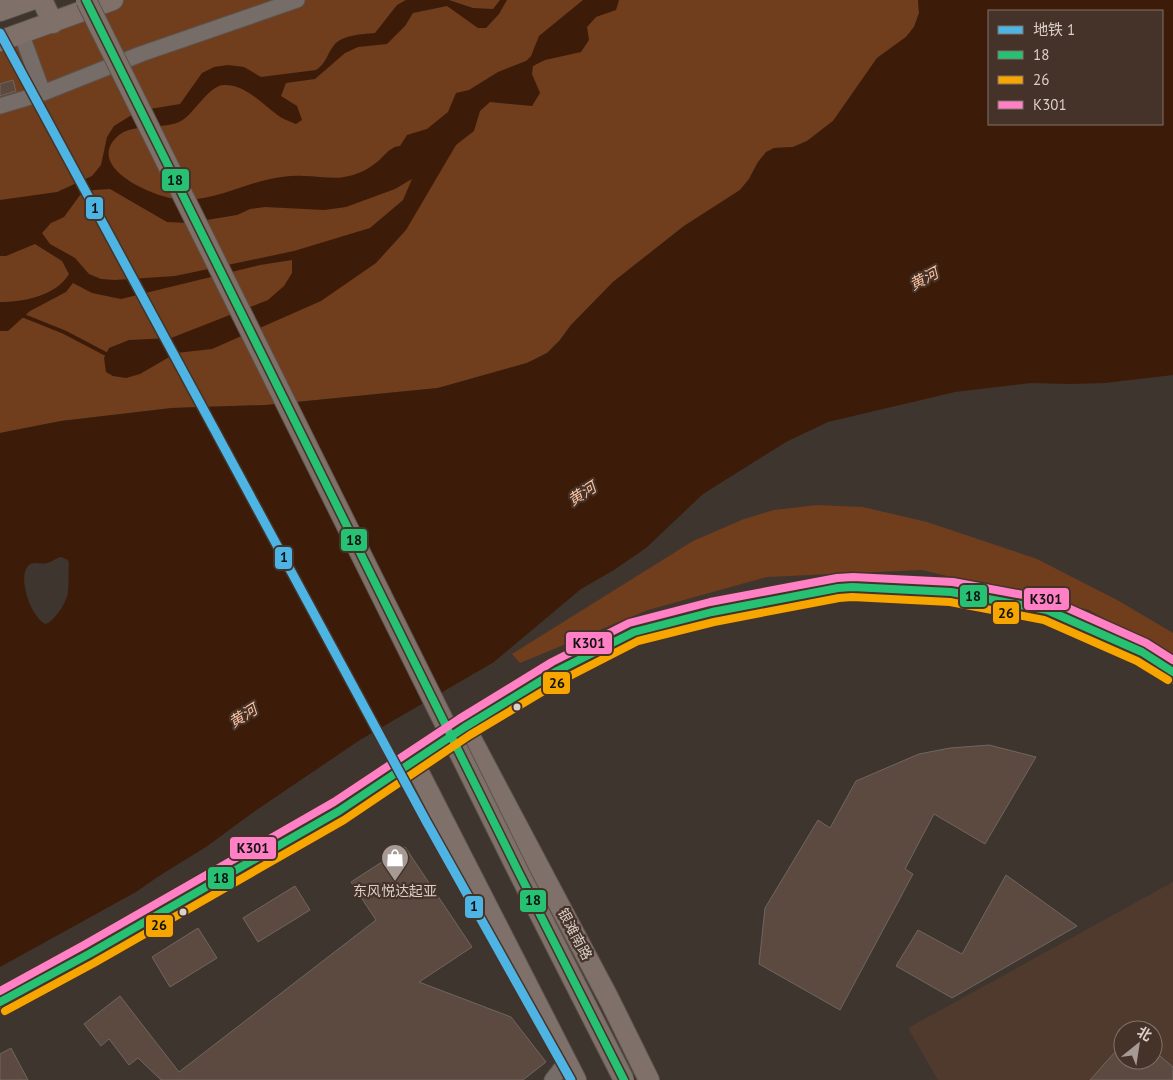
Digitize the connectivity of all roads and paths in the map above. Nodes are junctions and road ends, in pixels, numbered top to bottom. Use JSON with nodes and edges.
{"nodes":[{"id":1,"x":31,"y":0,"type":"edge"},
{"id":2,"x":42,"y":0,"type":"edge"},
{"id":3,"x":73,"y":0,"type":"edge"},
{"id":4,"x":86,"y":0,"type":"edge"},
{"id":5,"x":112,"y":0,"type":"edge"},
{"id":6,"x":297,"y":0,"type":"edge"},
{"id":7,"x":0,"y":11,"type":"edge"},
{"id":8,"x":53,"y":23,"type":"junction"},
{"id":9,"x":21,"y":33,"type":"junction"},
{"id":10,"x":0,"y":41,"type":"edge"},
{"id":11,"x":43,"y":93,"type":"junction"},
{"id":12,"x":0,"y":106,"type":"edge"},
{"id":13,"x":1173,"y":672,"type":"edge"},
{"id":14,"x":1173,"y":686,"type":"edge"},
{"id":15,"x":468,"y":731,"type":"junction"},
{"id":16,"x":416,"y":766,"type":"junction"},
{"id":17,"x":0,"y":1002,"type":"edge"},
{"id":18,"x":0,"y":1013,"type":"edge"},
{"id":19,"x":566,"y":1062,"type":"junction"},
{"id":20,"x":552,"y":1080,"type":"edge"},
{"id":21,"x":576,"y":1080,"type":"edge"},
{"id":22,"x":611,"y":1080,"type":"edge"},
{"id":23,"x":624,"y":1080,"type":"edge"},
{"id":24,"x":648,"y":1080,"type":"edge"}],
"edges":[{"from":1,"to":7,"type":"main road"},
{"from":2,"to":8,"type":"main road"},
{"from":3,"to":22,"type":"main road"},
{"from":4,"to":23,"type":"main road","bridge":true},
{"from":5,"to":8,"type":"main road"},
{"from":6,"to":11,"type":"street"},
{"from":8,"to":9,"type":"main road"},
{"from":9,"to":10,"type":"main road"},
{"from":9,"to":11,"type":"street"},
{"from":11,"to":12,"type":"street"},
{"from":13,"to":15,"type":"highway"},
{"from":14,"to":15,"type":"highway"},
{"from":15,"to":16,"type":"highway"},
{"from":15,"to":24,"type":"main road","name":"银滩南路"},
{"from":16,"to":17,"type":"highway"},
{"from":16,"to":18,"type":"highway"},
{"from":16,"to":19,"type":"main road"},
{"from":19,"to":20,"type":"street"},
{"from":19,"to":21,"type":"main road"}]}
